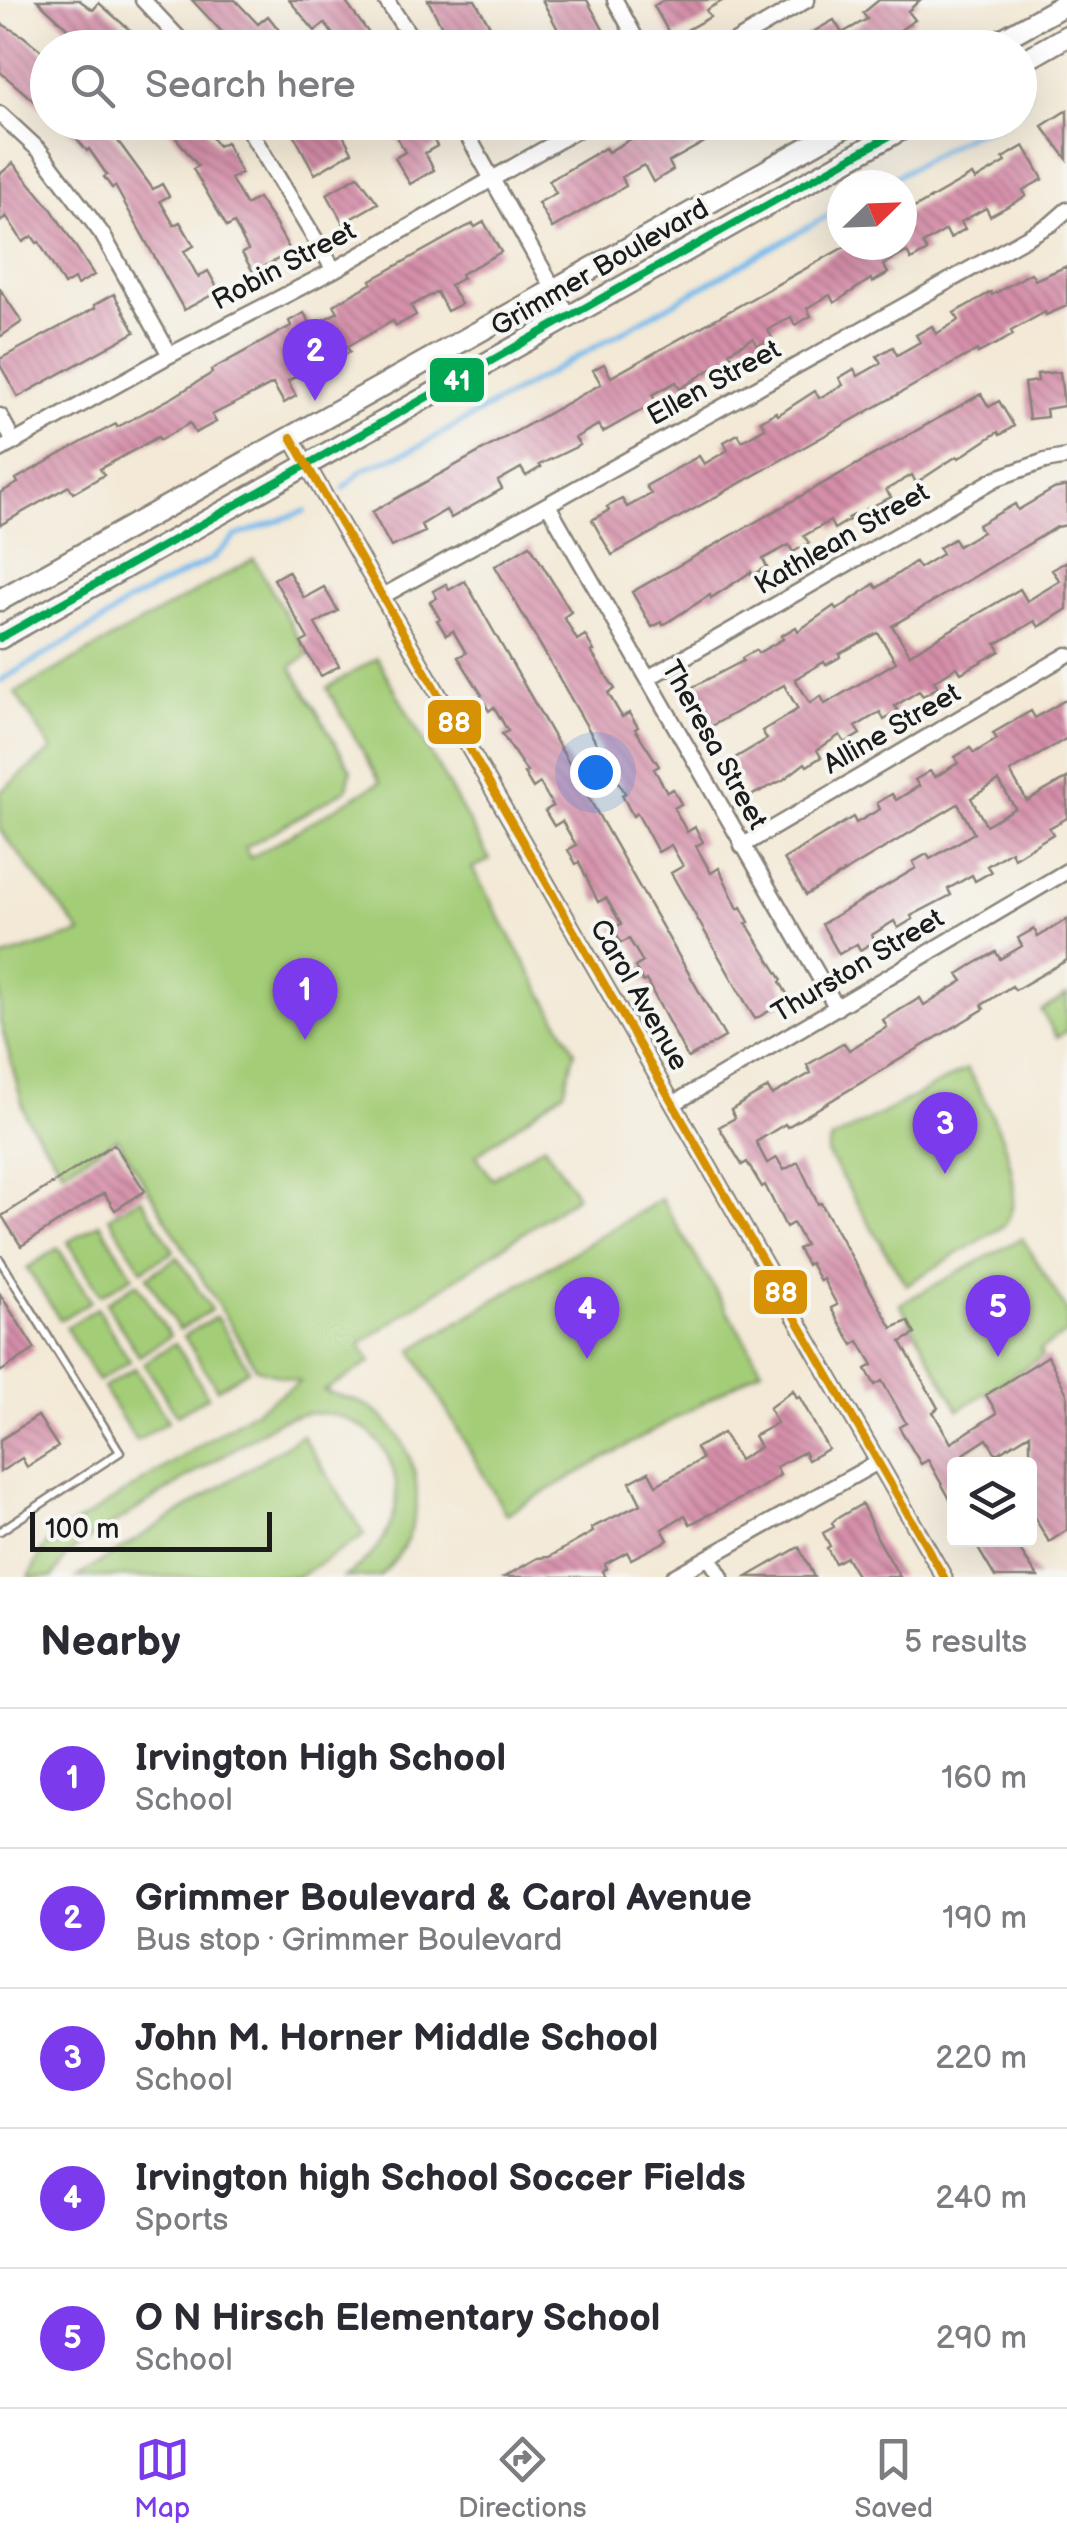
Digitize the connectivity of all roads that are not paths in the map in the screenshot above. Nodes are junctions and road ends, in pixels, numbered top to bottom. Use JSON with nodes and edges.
{"nodes":[{"id":1,"x":143,"y":0,"type":"edge"},
{"id":2,"x":386,"y":0,"type":"edge"},
{"id":3,"x":615,"y":0,"type":"edge"},
{"id":4,"x":807,"y":0,"type":"edge"},
{"id":5,"x":1067,"y":3,"type":"edge"},
{"id":6,"x":171,"y":30,"type":"edge"},
{"id":7,"x":406,"y":30,"type":"edge"},
{"id":8,"x":632,"y":30,"type":"edge"},
{"id":9,"x":755,"y":30,"type":"edge"},
{"id":10,"x":1019,"y":30,"type":"edge"},
{"id":11,"x":1067,"y":36,"type":"edge"},
{"id":12,"x":1037,"y":53,"type":"edge"},
{"id":13,"x":0,"y":114,"type":"edge"},
{"id":14,"x":255,"y":140,"type":"edge"},
{"id":15,"x":470,"y":140,"type":"edge"},
{"id":16,"x":559,"y":140,"type":"edge"},
{"id":17,"x":821,"y":140,"type":"edge"},
{"id":18,"x":882,"y":140,"type":"edge"},
{"id":19,"x":490,"y":178,"type":"junction"},
{"id":20,"x":1067,"y":210,"type":"edge"},
{"id":21,"x":334,"y":270,"type":"junction"},
{"id":22,"x":553,"y":289,"type":"junction"},
{"id":23,"x":570,"y":318,"type":"junction"},
{"id":24,"x":170,"y":356,"type":"junction"},
{"id":25,"x":0,"y":416,"type":"edge"},
{"id":26,"x":291,"y":438,"type":"junction"},
{"id":27,"x":7,"y":446,"type":"edge"},
{"id":28,"x":1067,"y":457,"type":"edge"},
{"id":29,"x":308,"y":466,"type":"junction"},
{"id":30,"x":548,"y":505,"type":"junction"},
{"id":31,"x":383,"y":596,"type":"junction"},
{"id":32,"x":0,"y":600,"type":"edge"},
{"id":33,"x":0,"y":638,"type":"edge"},
{"id":34,"x":1067,"y":655,"type":"edge"},
{"id":35,"x":648,"y":678,"type":"junction"},
{"id":36,"x":742,"y":846,"type":"junction"},
{"id":37,"x":1067,"y":870,"type":"edge"},
{"id":38,"x":837,"y":1008,"type":"junction"},
{"id":39,"x":674,"y":1104,"type":"junction"},
{"id":40,"x":0,"y":1260,"type":"edge"},
{"id":41,"x":878,"y":1462,"type":"junction"},
{"id":42,"x":0,"y":1530,"type":"edge"},
{"id":43,"x":709,"y":1556,"type":"junction"},
{"id":44,"x":673,"y":1577,"type":"edge"},
{"id":45,"x":721,"y":1577,"type":"edge"},
{"id":46,"x":944,"y":1577,"type":"edge"}],
"edges":[{"from":1,"to":6,"type":"street"},
{"from":2,"to":7,"type":"street"},
{"from":3,"to":8,"type":"street"},
{"from":4,"to":9,"type":"street"},
{"from":5,"to":10,"type":"main road"},
{"from":11,"to":12,"type":"main road"},
{"from":13,"to":24,"type":"street"},
{"from":14,"to":21,"type":"street"},
{"from":15,"to":19,"type":"street"},
{"from":16,"to":19,"type":"street","name":"Robin Street"},
{"from":17,"to":22,"type":"main road","name":"Grimmer Boulevard"},
{"from":18,"to":23,"type":"main road","name":"Grimmer Boulevard"},
{"from":19,"to":21,"type":"street","name":"Robin Street"},
{"from":19,"to":22,"type":"street"},
{"from":20,"to":30,"type":"street","name":"Ellen Street"},
{"from":21,"to":24,"type":"street","name":"Robin Street"},
{"from":22,"to":23,"type":"street"},
{"from":22,"to":26,"type":"main road","name":"Grimmer Boulevard"},
{"from":23,"to":29,"type":"main road","name":"Grimmer Boulevard"},
{"from":24,"to":27,"type":"street","name":"Robin Street"},
{"from":25,"to":27,"type":"street"},
{"from":26,"to":29,"type":"street","name":"Carol Avenue"},
{"from":26,"to":32,"type":"main road","name":"Grimmer Boulevard"},
{"from":28,"to":35,"type":"street","name":"Kathlean Street"},
{"from":29,"to":31,"type":"street","name":"Carol Avenue"},
{"from":29,"to":33,"type":"main road","name":"Grimmer Boulevard"},
{"from":30,"to":31,"type":"street","name":"Ellen Street"},
{"from":30,"to":35,"type":"street","name":"Theresa Street"},
{"from":31,"to":39,"type":"street","name":"Carol Avenue"},
{"from":34,"to":36,"type":"street","name":"Alline Street"},
{"from":35,"to":36,"type":"street","name":"Theresa Street"},
{"from":36,"to":38,"type":"street","name":"Theresa Street"},
{"from":37,"to":38,"type":"street","name":"Thurston Street"},
{"from":38,"to":39,"type":"street","name":"Thurston Street"},
{"from":39,"to":41,"type":"street","name":"Carol Avenue"},
{"from":40,"to":42,"type":"lane"},
{"from":41,"to":43,"type":"street"},
{"from":41,"to":46,"type":"street","name":"Carol Avenue"},
{"from":43,"to":44,"type":"street"},
{"from":43,"to":45,"type":"street"}]}
